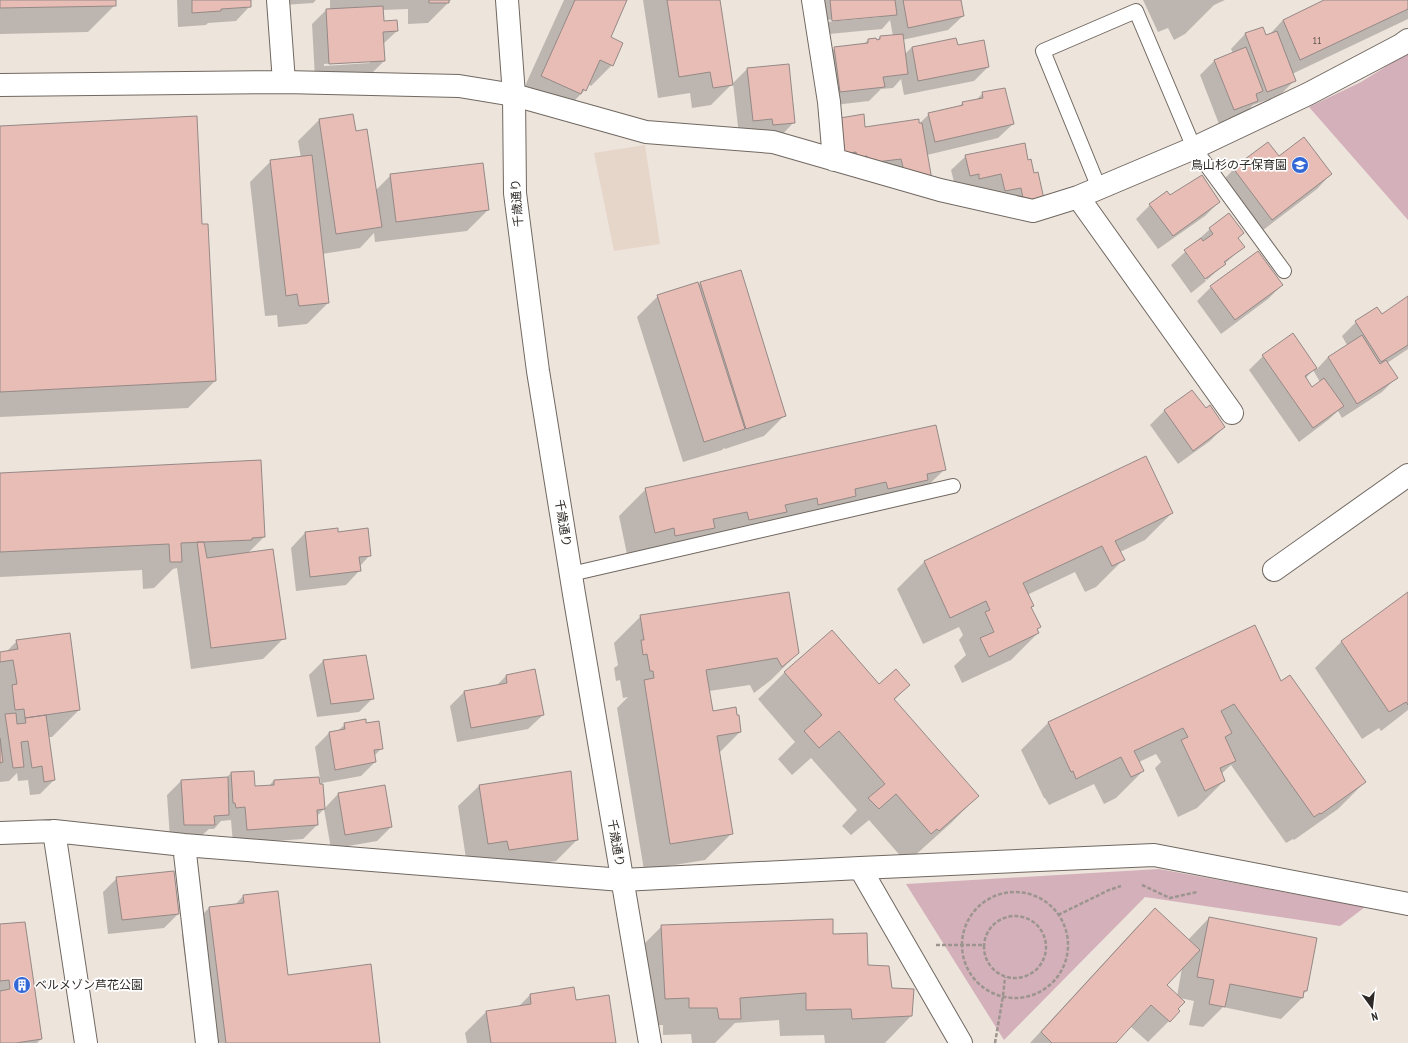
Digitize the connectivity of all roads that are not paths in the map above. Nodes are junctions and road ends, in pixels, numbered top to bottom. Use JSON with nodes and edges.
{"nodes":[{"id":1,"x":278,"y":0,"type":"edge"},
{"id":2,"x":507,"y":0,"type":"edge"},
{"id":3,"x":813,"y":0,"type":"edge"},
{"id":4,"x":1408,"y":40,"type":"edge"},
{"id":5,"x":284,"y":82,"type":"junction"},
{"id":6,"x":0,"y":85,"type":"edge"},
{"id":7,"x":514,"y":95,"type":"junction"},
{"id":8,"x":1194,"y":148,"type":"junction"},
{"id":9,"x":834,"y":160,"type":"junction"},
{"id":10,"x":1098,"y":188,"type":"junction"},
{"id":11,"x":1078,"y":197,"type":"junction"},
{"id":12,"x":1284,"y":271,"type":"dead end"},
{"id":13,"x":1232,"y":413,"type":"dead end"},
{"id":14,"x":1408,"y":475,"type":"edge"},
{"id":15,"x":953,"y":486,"type":"dead end"},
{"id":16,"x":1274,"y":570,"type":"dead end"},
{"id":17,"x":571,"y":574,"type":"junction"},
{"id":18,"x":54,"y":831,"type":"junction"},
{"id":19,"x":0,"y":833,"type":"edge"},
{"id":20,"x":184,"y":845,"type":"junction"},
{"id":21,"x":860,"y":868,"type":"junction"},
{"id":22,"x":622,"y":880,"type":"junction"},
{"id":23,"x":1408,"y":904,"type":"edge"},
{"id":24,"x":86,"y":1043,"type":"edge"},
{"id":25,"x":207,"y":1043,"type":"edge"},
{"id":26,"x":650,"y":1043,"type":"edge"},
{"id":27,"x":961,"y":1043,"type":"edge"}],
"edges":[{"from":1,"to":5,"type":"street"},
{"from":2,"to":7,"type":"street","name":"千歳通り"},
{"from":3,"to":9,"type":"street"},
{"from":4,"to":8,"type":"street"},
{"from":5,"to":6,"type":"street"},
{"from":5,"to":7,"type":"street"},
{"from":7,"to":9,"type":"street"},
{"from":7,"to":17,"type":"street","name":"千歳通り"},
{"from":8,"to":10,"type":"street"},
{"from":8,"to":10,"type":"lane"},
{"from":8,"to":12,"type":"lane"},
{"from":9,"to":11,"type":"street"},
{"from":10,"to":11,"type":"street"},
{"from":11,"to":13,"type":"street"},
{"from":14,"to":16,"type":"street"},
{"from":15,"to":17,"type":"lane"},
{"from":17,"to":22,"type":"street","name":"千歳通り"},
{"from":18,"to":19,"type":"street"},
{"from":18,"to":20,"type":"street"},
{"from":18,"to":24,"type":"street"},
{"from":20,"to":22,"type":"street"},
{"from":20,"to":25,"type":"street"},
{"from":21,"to":22,"type":"street"},
{"from":21,"to":23,"type":"street"},
{"from":21,"to":27,"type":"street"},
{"from":22,"to":26,"type":"street","name":"千歳通り"}]}
